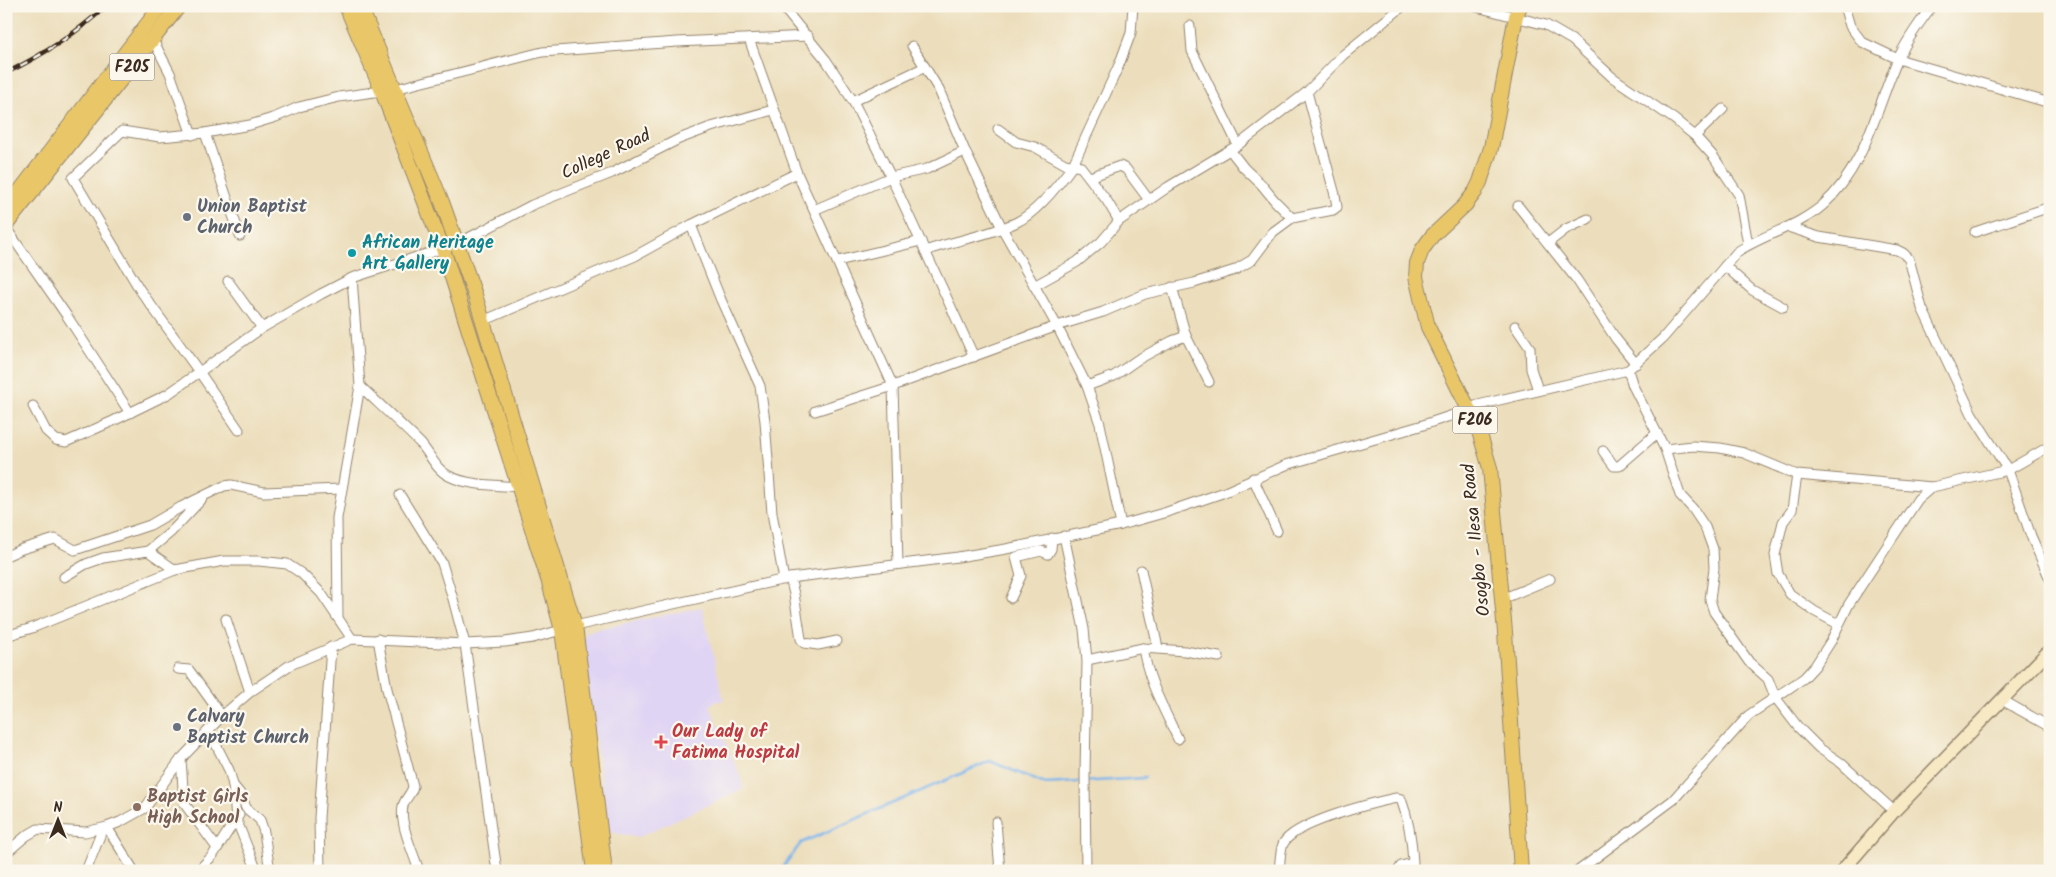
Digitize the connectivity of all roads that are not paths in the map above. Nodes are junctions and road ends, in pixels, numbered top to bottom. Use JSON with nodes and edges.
{"nodes":[{"id":1,"x":151,"y":6,"type":"edge"},
{"id":2,"x":161,"y":6,"type":"edge"},
{"id":3,"x":179,"y":6,"type":"edge"},
{"id":4,"x":184,"y":6,"type":"edge"},
{"id":5,"x":346,"y":6,"type":"edge"},
{"id":6,"x":360,"y":6,"type":"edge"},
{"id":7,"x":782,"y":6,"type":"edge"},
{"id":8,"x":1133,"y":6,"type":"edge"},
{"id":9,"x":1403,"y":6,"type":"edge"},
{"id":10,"x":1473,"y":6,"type":"edge"},
{"id":11,"x":1844,"y":6,"type":"edge"},
{"id":12,"x":1932,"y":6,"type":"edge"},
{"id":13,"x":1518,"y":11,"type":"edge"},
{"id":14,"x":1190,"y":26,"type":"dead end"},
{"id":15,"x":808,"y":36,"type":"junction"},
{"id":16,"x":749,"y":39,"type":"junction"},
{"id":17,"x":155,"y":44,"type":"junction"},
{"id":18,"x":912,"y":46,"type":"dead end"},
{"id":19,"x":1898,"y":59,"type":"junction"},
{"id":20,"x":925,"y":67,"type":"junction"},
{"id":21,"x":388,"y":90,"type":"junction"},
{"id":22,"x":1308,"y":92,"type":"junction"},
{"id":23,"x":853,"y":101,"type":"junction"},
{"id":24,"x":2050,"y":103,"type":"edge"},
{"id":25,"x":1723,"y":109,"type":"dead end"},
{"id":26,"x":773,"y":110,"type":"junction"},
{"id":27,"x":78,"y":125,"type":"junction"},
{"id":28,"x":998,"y":128,"type":"dead end"},
{"id":29,"x":205,"y":133,"type":"junction"},
{"id":30,"x":192,"y":135,"type":"junction"},
{"id":31,"x":1694,"y":136,"type":"junction"},
{"id":32,"x":1234,"y":147,"type":"junction"},
{"id":33,"x":965,"y":151,"type":"junction"},
{"id":34,"x":1073,"y":165,"type":"junction"},
{"id":35,"x":797,"y":173,"type":"junction"},
{"id":36,"x":891,"y":177,"type":"junction"},
{"id":37,"x":1090,"y":177,"type":"junction"},
{"id":38,"x":1149,"y":200,"type":"junction"},
{"id":39,"x":1518,"y":206,"type":"dead end"},
{"id":40,"x":2050,"y":207,"type":"edge"},
{"id":41,"x":6,"y":209,"type":"edge"},
{"id":42,"x":814,"y":210,"type":"junction"},
{"id":43,"x":1292,"y":218,"type":"junction"},
{"id":44,"x":1588,"y":219,"type":"dead end"},
{"id":45,"x":1119,"y":221,"type":"junction"},
{"id":46,"x":691,"y":225,"type":"junction"},
{"id":47,"x":6,"y":227,"type":"edge"},
{"id":48,"x":1788,"y":227,"type":"junction"},
{"id":49,"x":1002,"y":228,"type":"junction"},
{"id":50,"x":1975,"y":232,"type":"dead end"},
{"id":51,"x":240,"y":236,"type":"dead end"},
{"id":52,"x":921,"y":241,"type":"junction"},
{"id":53,"x":1548,"y":243,"type":"junction"},
{"id":54,"x":457,"y":244,"type":"junction"},
{"id":55,"x":1748,"y":244,"type":"junction"},
{"id":56,"x":443,"y":249,"type":"junction"},
{"id":57,"x":925,"y":251,"type":"junction"},
{"id":58,"x":838,"y":261,"type":"junction"},
{"id":59,"x":1725,"y":266,"type":"junction"},
{"id":60,"x":352,"y":278,"type":"junction"},
{"id":61,"x":228,"y":281,"type":"dead end"},
{"id":62,"x":1034,"y":286,"type":"junction"},
{"id":63,"x":1172,"y":287,"type":"junction"},
{"id":64,"x":1783,"y":307,"type":"dead end"},
{"id":65,"x":483,"y":321,"type":"junction"},
{"id":66,"x":1057,"y":326,"type":"junction"},
{"id":67,"x":1515,"y":326,"type":"dead end"},
{"id":68,"x":262,"y":328,"type":"junction"},
{"id":69,"x":1186,"y":336,"type":"junction"},
{"id":70,"x":974,"y":357,"type":"junction"},
{"id":71,"x":1632,"y":367,"type":"junction"},
{"id":72,"x":200,"y":373,"type":"junction"},
{"id":73,"x":1209,"y":382,"type":"dead end"},
{"id":74,"x":360,"y":386,"type":"junction"},
{"id":75,"x":893,"y":386,"type":"junction"},
{"id":76,"x":1087,"y":386,"type":"junction"},
{"id":77,"x":1538,"y":390,"type":"junction"},
{"id":78,"x":33,"y":406,"type":"dead end"},
{"id":79,"x":1469,"y":409,"type":"junction"},
{"id":80,"x":815,"y":410,"type":"dead end"},
{"id":81,"x":130,"y":413,"type":"junction"},
{"id":82,"x":239,"y":430,"type":"dead end"},
{"id":83,"x":1657,"y":433,"type":"junction"},
{"id":84,"x":2050,"y":446,"type":"edge"},
{"id":85,"x":1666,"y":449,"type":"junction"},
{"id":86,"x":1603,"y":451,"type":"dead end"},
{"id":87,"x":2008,"y":470,"type":"junction"},
{"id":88,"x":1797,"y":475,"type":"junction"},
{"id":89,"x":1253,"y":478,"type":"junction"},
{"id":90,"x":520,"y":487,"type":"junction"},
{"id":91,"x":1932,"y":487,"type":"junction"},
{"id":92,"x":341,"y":490,"type":"junction"},
{"id":93,"x":400,"y":495,"type":"dead end"},
{"id":94,"x":204,"y":496,"type":"junction"},
{"id":95,"x":1121,"y":525,"type":"junction"},
{"id":96,"x":1277,"y":531,"type":"dead end"},
{"id":97,"x":1064,"y":536,"type":"junction"},
{"id":98,"x":1052,"y":538,"type":"junction"},
{"id":99,"x":148,"y":551,"type":"junction"},
{"id":100,"x":6,"y":556,"type":"edge"},
{"id":101,"x":898,"y":564,"type":"junction"},
{"id":102,"x":175,"y":570,"type":"junction"},
{"id":103,"x":1140,"y":570,"type":"dead end"},
{"id":104,"x":64,"y":577,"type":"dead end"},
{"id":105,"x":787,"y":579,"type":"junction"},
{"id":106,"x":1550,"y":579,"type":"dead end"},
{"id":107,"x":2050,"y":579,"type":"edge"},
{"id":108,"x":1011,"y":598,"type":"dead end"},
{"id":109,"x":1502,"y":599,"type":"junction"},
{"id":110,"x":338,"y":616,"type":"junction"},
{"id":111,"x":226,"y":619,"type":"dead end"},
{"id":112,"x":1838,"y":624,"type":"junction"},
{"id":113,"x":568,"y":628,"type":"junction"},
{"id":114,"x":6,"y":636,"type":"edge"},
{"id":115,"x":352,"y":639,"type":"junction"},
{"id":116,"x":378,"y":639,"type":"junction"},
{"id":117,"x":837,"y":641,"type":"dead end"},
{"id":118,"x":465,"y":644,"type":"junction"},
{"id":119,"x":330,"y":647,"type":"junction"},
{"id":120,"x":1143,"y":648,"type":"junction"},
{"id":121,"x":1158,"y":648,"type":"junction"},
{"id":122,"x":2050,"y":650,"type":"edge"},
{"id":123,"x":1218,"y":657,"type":"dead end"},
{"id":124,"x":1087,"y":660,"type":"junction"},
{"id":125,"x":178,"y":670,"type":"dead end"},
{"id":126,"x":250,"y":692,"type":"junction"},
{"id":127,"x":1776,"y":697,"type":"junction"},
{"id":128,"x":2002,"y":700,"type":"junction"},
{"id":129,"x":222,"y":716,"type":"junction"},
{"id":130,"x":2050,"y":727,"type":"edge"},
{"id":131,"x":209,"y":731,"type":"junction"},
{"id":132,"x":1178,"y":739,"type":"dead end"},
{"id":133,"x":181,"y":758,"type":"junction"},
{"id":134,"x":233,"y":785,"type":"junction"},
{"id":135,"x":246,"y":808,"type":"junction"},
{"id":136,"x":1894,"y":811,"type":"junction"},
{"id":137,"x":236,"y":819,"type":"junction"},
{"id":138,"x":996,"y":822,"type":"dead end"},
{"id":139,"x":107,"y":827,"type":"junction"},
{"id":140,"x":217,"y":848,"type":"junction"},
{"id":141,"x":6,"y":853,"type":"edge"},
{"id":142,"x":1580,"y":870,"type":"edge"},
{"id":143,"x":86,"y":871,"type":"edge"},
{"id":144,"x":134,"y":871,"type":"edge"},
{"id":145,"x":198,"y":871,"type":"edge"},
{"id":146,"x":257,"y":871,"type":"edge"},
{"id":147,"x":270,"y":871,"type":"edge"},
{"id":148,"x":320,"y":871,"type":"edge"},
{"id":149,"x":419,"y":871,"type":"edge"},
{"id":150,"x":497,"y":871,"type":"edge"},
{"id":151,"x":594,"y":871,"type":"edge"},
{"id":152,"x":605,"y":871,"type":"edge"},
{"id":153,"x":1000,"y":871,"type":"edge"},
{"id":154,"x":1086,"y":871,"type":"edge"},
{"id":155,"x":1279,"y":871,"type":"edge"},
{"id":156,"x":1398,"y":871,"type":"edge"},
{"id":157,"x":1521,"y":871,"type":"edge"},
{"id":158,"x":1842,"y":871,"type":"edge"}],
"edges":[{"from":1,"to":27,"type":"main road"},
{"from":2,"to":27,"type":"main road","number":"F205"},
{"from":3,"to":27,"type":"main road","number":"F205"},
{"from":4,"to":17,"type":"main road"},
{"from":5,"to":21,"type":"main road"},
{"from":6,"to":21,"type":"main road"},
{"from":7,"to":15,"type":"street"},
{"from":8,"to":34,"type":"street"},
{"from":9,"to":22,"type":"street"},
{"from":10,"to":13,"type":"street"},
{"from":11,"to":19,"type":"street"},
{"from":12,"to":19,"type":"street"},
{"from":13,"to":31,"type":"street"},
{"from":13,"to":79,"type":"main road","name":"Osogbo - Ilesa Road","number":"F206"},
{"from":14,"to":32,"type":"street"},
{"from":15,"to":16,"type":"street"},
{"from":15,"to":23,"type":"street"},
{"from":16,"to":21,"type":"street"},
{"from":16,"to":26,"type":"street"},
{"from":17,"to":27,"type":"main road"},
{"from":17,"to":30,"type":"street"},
{"from":18,"to":20,"type":"street"},
{"from":19,"to":24,"type":"street"},
{"from":19,"to":48,"type":"street"},
{"from":20,"to":23,"type":"street"},
{"from":20,"to":33,"type":"street"},
{"from":21,"to":29,"type":"street"},
{"from":21,"to":54,"type":"main road"},
{"from":21,"to":56,"type":"main road"},
{"from":22,"to":32,"type":"street"},
{"from":22,"to":43,"type":"street"},
{"from":23,"to":36,"type":"street"},
{"from":25,"to":31,"type":"street"},
{"from":26,"to":35,"type":"street"},
{"from":26,"to":54,"type":"street","name":"College Road"},
{"from":27,"to":41,"type":"main road","number":"F205"},
{"from":27,"to":47,"type":"main road"},
{"from":28,"to":34,"type":"street"},
{"from":29,"to":30,"type":"street"},
{"from":29,"to":51,"type":"street"},
{"from":30,"to":72,"type":"street"},
{"from":31,"to":55,"type":"street"},
{"from":32,"to":38,"type":"street"},
{"from":32,"to":43,"type":"street"},
{"from":33,"to":36,"type":"street"},
{"from":33,"to":49,"type":"street"},
{"from":34,"to":37,"type":"street"},
{"from":34,"to":49,"type":"street"},
{"from":35,"to":42,"type":"street"},
{"from":35,"to":46,"type":"street"},
{"from":36,"to":42,"type":"street"},
{"from":36,"to":52,"type":"street"},
{"from":37,"to":38,"type":"street"},
{"from":37,"to":45,"type":"street"},
{"from":38,"to":45,"type":"street"},
{"from":39,"to":53,"type":"street"},
{"from":40,"to":50,"type":"street"},
{"from":42,"to":58,"type":"street"},
{"from":43,"to":63,"type":"street"},
{"from":44,"to":53,"type":"street"},
{"from":45,"to":62,"type":"street"},
{"from":46,"to":65,"type":"street"},
{"from":46,"to":105,"type":"street"},
{"from":47,"to":81,"type":"street"},
{"from":48,"to":55,"type":"street"},
{"from":48,"to":87,"type":"street"},
{"from":49,"to":57,"type":"street"},
{"from":49,"to":62,"type":"street"},
{"from":52,"to":57,"type":"street"},
{"from":52,"to":58,"type":"street"},
{"from":53,"to":71,"type":"street"},
{"from":54,"to":56,"type":"street","name":"College Road"},
{"from":54,"to":65,"type":"main road"},
{"from":55,"to":59,"type":"street"},
{"from":56,"to":60,"type":"street","name":"College Road"},
{"from":56,"to":90,"type":"main road"},
{"from":57,"to":70,"type":"street"},
{"from":58,"to":75,"type":"street"},
{"from":59,"to":64,"type":"street"},
{"from":59,"to":71,"type":"street"},
{"from":60,"to":68,"type":"street","name":"College Road"},
{"from":60,"to":74,"type":"street"},
{"from":61,"to":68,"type":"street"},
{"from":62,"to":66,"type":"street"},
{"from":63,"to":66,"type":"street"},
{"from":63,"to":69,"type":"street"},
{"from":65,"to":113,"type":"main road"},
{"from":66,"to":70,"type":"street"},
{"from":66,"to":76,"type":"street"},
{"from":67,"to":77,"type":"street"},
{"from":68,"to":72,"type":"street","name":"College Road"},
{"from":69,"to":73,"type":"street"},
{"from":69,"to":76,"type":"street"},
{"from":70,"to":75,"type":"street"},
{"from":71,"to":77,"type":"street"},
{"from":71,"to":83,"type":"street"},
{"from":72,"to":81,"type":"street","name":"College Road"},
{"from":72,"to":82,"type":"street"},
{"from":74,"to":90,"type":"street"},
{"from":74,"to":92,"type":"street"},
{"from":75,"to":80,"type":"street"},
{"from":75,"to":101,"type":"street"},
{"from":76,"to":95,"type":"street"},
{"from":77,"to":79,"type":"street"},
{"from":78,"to":81,"type":"street","name":"College Road"},
{"from":79,"to":89,"type":"street"},
{"from":79,"to":109,"type":"main road","name":"Osogbo - Ilesa Road","number":"F206"},
{"from":83,"to":85,"type":"street"},
{"from":83,"to":86,"type":"street"},
{"from":84,"to":87,"type":"street"},
{"from":85,"to":88,"type":"street"},
{"from":85,"to":127,"type":"street"},
{"from":87,"to":91,"type":"street"},
{"from":87,"to":107,"type":"street"},
{"from":88,"to":91,"type":"street"},
{"from":88,"to":112,"type":"street"},
{"from":89,"to":95,"type":"street"},
{"from":89,"to":96,"type":"street"},
{"from":90,"to":113,"type":"main road"},
{"from":91,"to":112,"type":"street"},
{"from":92,"to":94,"type":"street"},
{"from":92,"to":110,"type":"street"},
{"from":93,"to":118,"type":"street"},
{"from":94,"to":99,"type":"street"},
{"from":94,"to":100,"type":"street"},
{"from":95,"to":97,"type":"street"},
{"from":97,"to":98,"type":"street"},
{"from":97,"to":124,"type":"street"},
{"from":98,"to":101,"type":"street"},
{"from":98,"to":108,"type":"street"},
{"from":99,"to":102,"type":"street"},
{"from":99,"to":104,"type":"street"},
{"from":101,"to":105,"type":"street"},
{"from":102,"to":110,"type":"street"},
{"from":102,"to":114,"type":"street"},
{"from":103,"to":121,"type":"street"},
{"from":105,"to":113,"type":"street"},
{"from":105,"to":117,"type":"street"},
{"from":106,"to":109,"type":"street"},
{"from":109,"to":157,"type":"main road","name":"Osogbo - Ilesa Road","number":"F206"},
{"from":110,"to":115,"type":"street"},
{"from":111,"to":126,"type":"street"},
{"from":112,"to":127,"type":"street"},
{"from":113,"to":118,"type":"street"},
{"from":113,"to":151,"type":"main road"},
{"from":113,"to":152,"type":"main road"},
{"from":115,"to":116,"type":"street"},
{"from":115,"to":119,"type":"street"},
{"from":116,"to":118,"type":"street"},
{"from":116,"to":149,"type":"street"},
{"from":118,"to":150,"type":"street"},
{"from":119,"to":126,"type":"street"},
{"from":119,"to":148,"type":"street"},
{"from":120,"to":121,"type":"street"},
{"from":120,"to":124,"type":"street"},
{"from":120,"to":132,"type":"street"},
{"from":121,"to":123,"type":"street"},
{"from":122,"to":128,"type":"main road"},
{"from":124,"to":154,"type":"street"},
{"from":125,"to":129,"type":"street"},
{"from":126,"to":129,"type":"street"},
{"from":127,"to":136,"type":"street"},
{"from":127,"to":142,"type":"street"},
{"from":128,"to":130,"type":"street"},
{"from":128,"to":136,"type":"main road"},
{"from":129,"to":131,"type":"street"},
{"from":131,"to":133,"type":"street"},
{"from":131,"to":134,"type":"street"},
{"from":133,"to":139,"type":"street"},
{"from":133,"to":140,"type":"street"},
{"from":134,"to":135,"type":"street"},
{"from":134,"to":137,"type":"street"},
{"from":135,"to":137,"type":"street"},
{"from":135,"to":147,"type":"street"},
{"from":136,"to":158,"type":"main road"},
{"from":137,"to":140,"type":"street"},
{"from":137,"to":146,"type":"street"},
{"from":138,"to":153,"type":"street"},
{"from":139,"to":141,"type":"street"},
{"from":139,"to":143,"type":"street"},
{"from":139,"to":144,"type":"street"},
{"from":140,"to":145,"type":"street"},
{"from":155,"to":156,"type":"street"}]}
